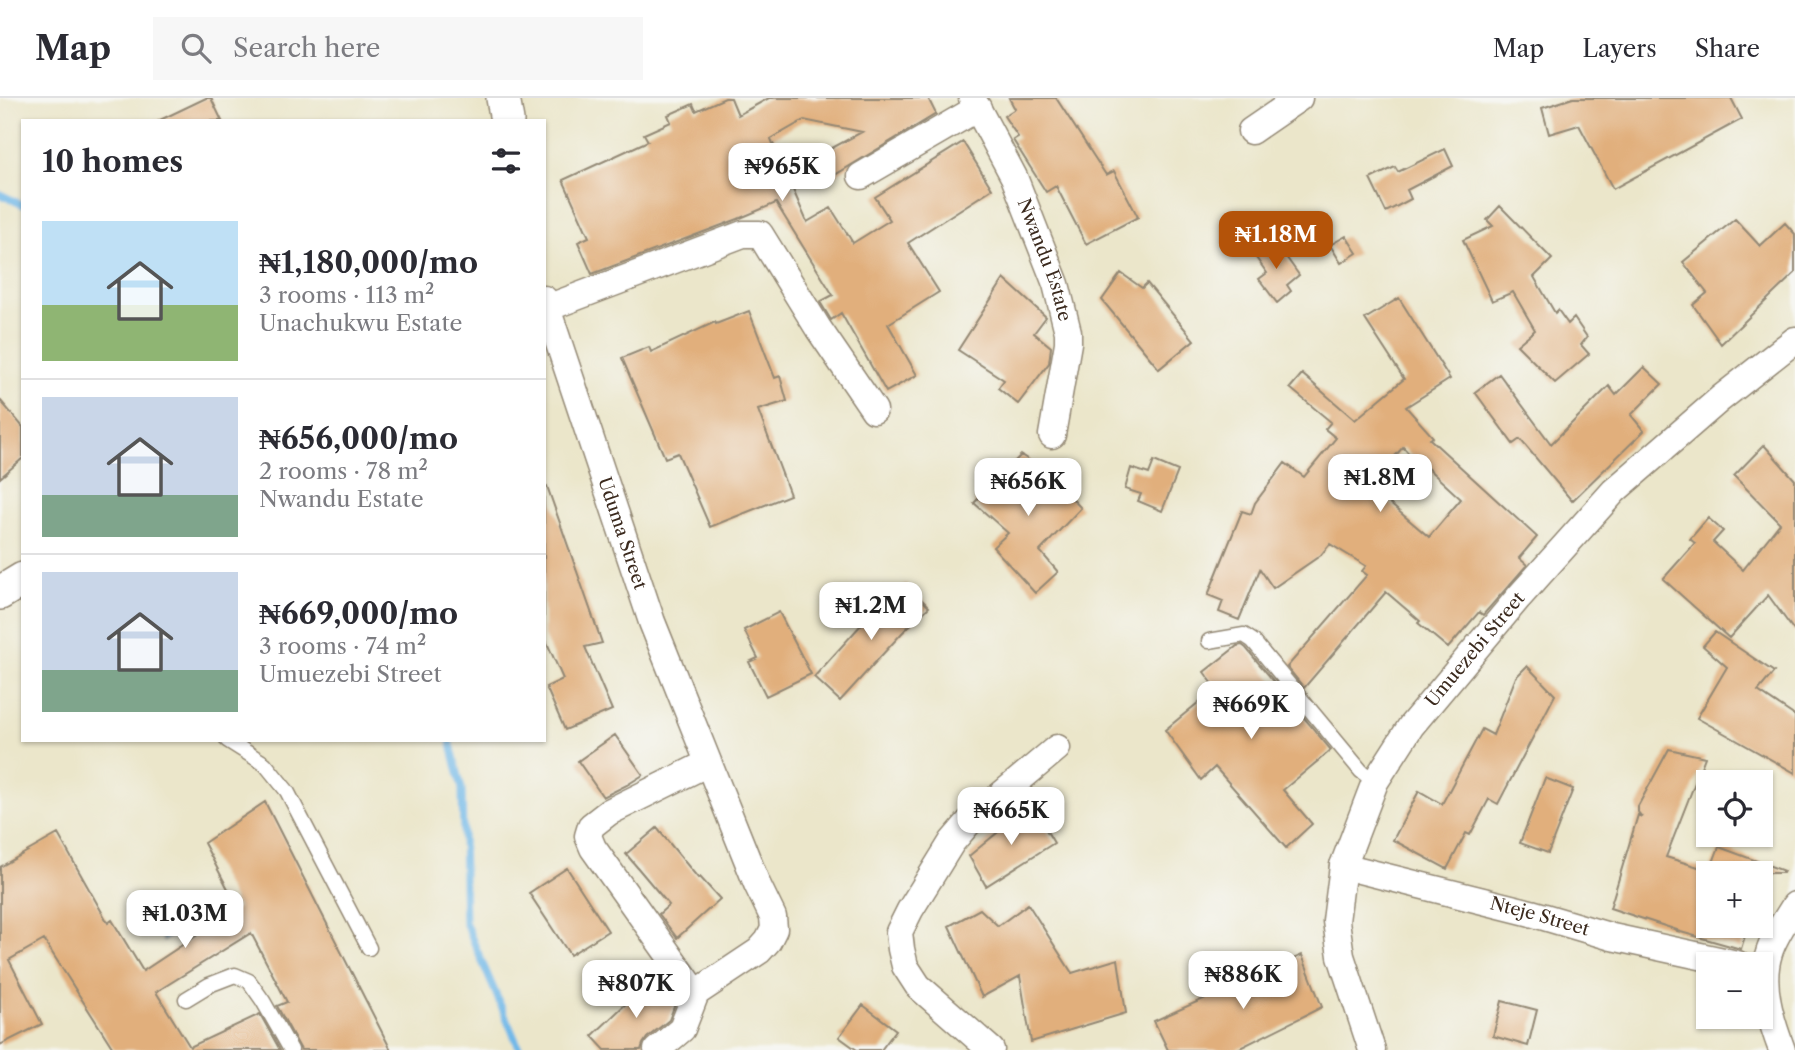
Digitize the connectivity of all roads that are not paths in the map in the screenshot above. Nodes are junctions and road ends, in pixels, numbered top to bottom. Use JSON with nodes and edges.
{"nodes":[{"id":1,"x":503,"y":98,"type":"edge"},
{"id":2,"x":1299,"y":98,"type":"edge"},
{"id":3,"x":975,"y":103,"type":"edge"},
{"id":4,"x":507,"y":119,"type":"edge"},
{"id":5,"x":1251,"y":131,"type":"dead end"},
{"id":6,"x":861,"y":176,"type":"dead end"},
{"id":7,"x":546,"y":304,"type":"edge"},
{"id":8,"x":1795,"y":340,"type":"edge"},
{"id":9,"x":874,"y":410,"type":"dead end"},
{"id":10,"x":1052,"y":435,"type":"dead end"},
{"id":11,"x":21,"y":580,"type":"edge"},
{"id":12,"x":0,"y":593,"type":"edge"},
{"id":13,"x":1209,"y":641,"type":"dead end"},
{"id":14,"x":230,"y":742,"type":"edge"},
{"id":15,"x":1057,"y":748,"type":"dead end"},
{"id":16,"x":708,"y":763,"type":"junction"},
{"id":17,"x":1375,"y":782,"type":"junction"},
{"id":18,"x":1343,"y":866,"type":"junction"},
{"id":19,"x":1795,"y":905,"type":"edge"},
{"id":20,"x":369,"y":948,"type":"dead end"},
{"id":21,"x":1769,"y":952,"type":"edge"},
{"id":22,"x":1696,"y":955,"type":"edge"},
{"id":23,"x":696,"y":993,"type":"junction"},
{"id":24,"x":186,"y":999,"type":"dead end"},
{"id":25,"x":1773,"y":1024,"type":"edge"},
{"id":26,"x":291,"y":1050,"type":"edge"},
{"id":27,"x":657,"y":1050,"type":"edge"},
{"id":28,"x":991,"y":1050,"type":"edge"},
{"id":29,"x":1372,"y":1050,"type":"edge"},
{"id":30,"x":1782,"y":1050,"type":"edge"}],
"edges":[{"from":1,"to":4,"type":"street"},
{"from":2,"to":5,"type":"street"},
{"from":3,"to":6,"type":"street"},
{"from":3,"to":10,"type":"street","name":"Nwandu Estate"},
{"from":7,"to":9,"type":"street"},
{"from":7,"to":16,"type":"street","name":"Uduma Street"},
{"from":8,"to":17,"type":"street","name":"Umuezebi Street"},
{"from":11,"to":12,"type":"street"},
{"from":13,"to":17,"type":"lane"},
{"from":14,"to":20,"type":"lane"},
{"from":15,"to":28,"type":"street"},
{"from":16,"to":23,"type":"street","name":"Uduma Street"},
{"from":16,"to":23,"type":"street"},
{"from":17,"to":18,"type":"street","name":"Umuezebi Street"},
{"from":18,"to":22,"type":"street","name":"Nteje Street"},
{"from":18,"to":29,"type":"street","name":"Umuezebi Street"},
{"from":19,"to":21,"type":"street"},
{"from":23,"to":27,"type":"street"},
{"from":24,"to":26,"type":"lane"},
{"from":25,"to":30,"type":"street"}]}
